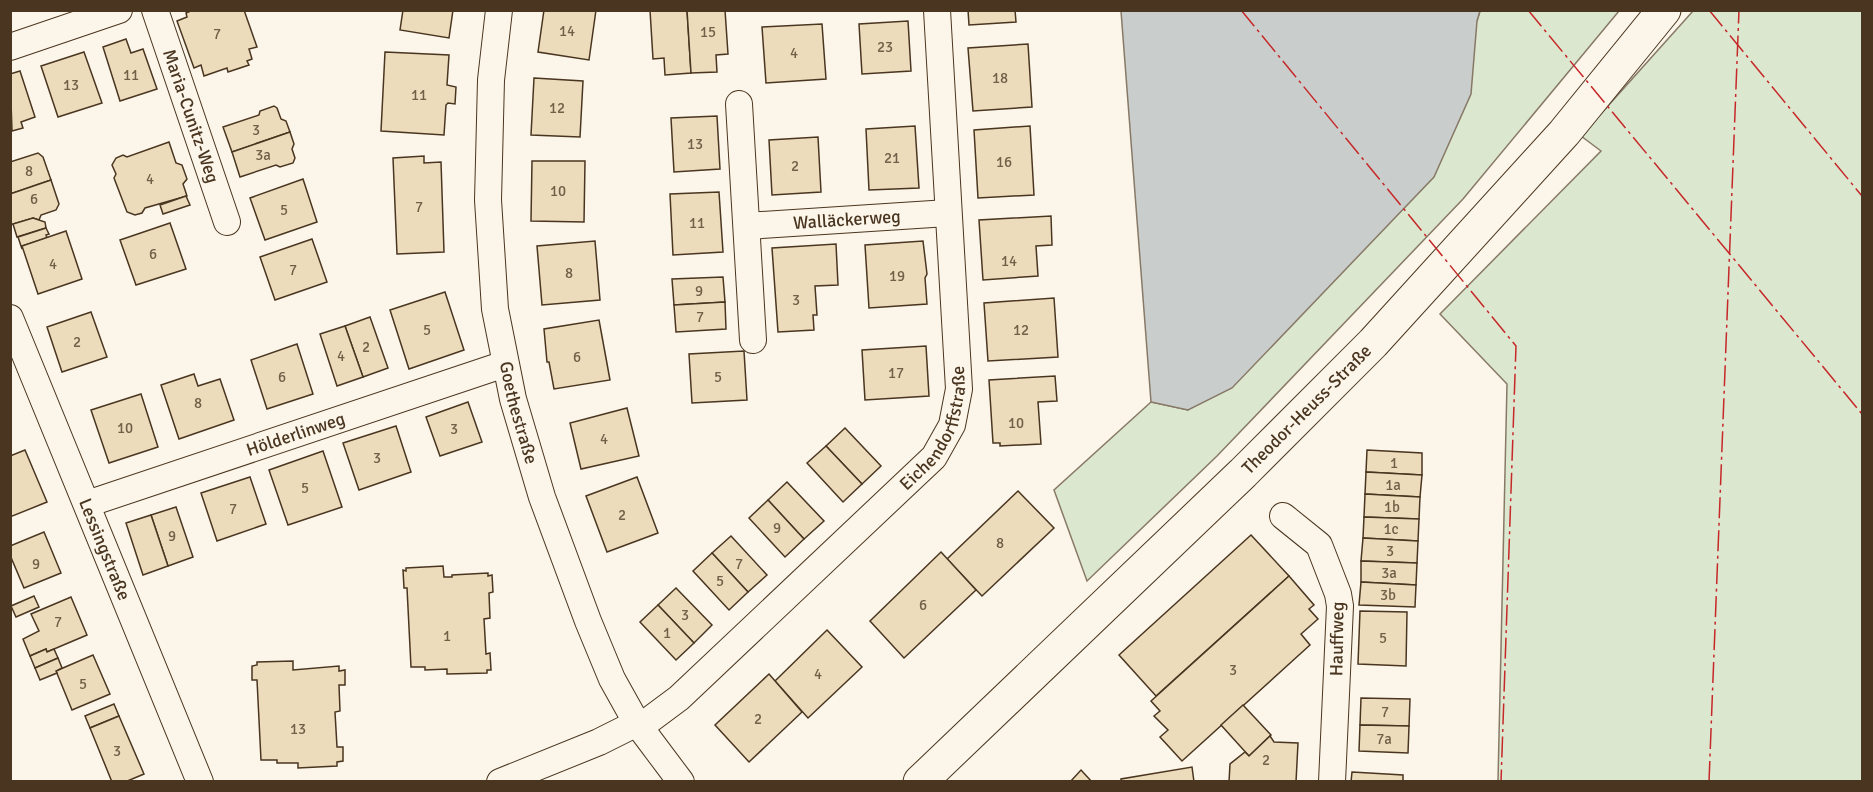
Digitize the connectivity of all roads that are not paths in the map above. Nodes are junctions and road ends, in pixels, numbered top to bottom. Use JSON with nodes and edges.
{"nodes":[{"id":1,"x":119,"y":10,"type":"edge"},
{"id":2,"x":155,"y":10,"type":"edge"},
{"id":3,"x":499,"y":10,"type":"edge"},
{"id":4,"x":937,"y":10,"type":"edge"},
{"id":5,"x":1664,"y":10,"type":"edge"},
{"id":6,"x":10,"y":47,"type":"edge"},
{"id":7,"x":739,"y":104,"type":"dead end"},
{"id":8,"x":948,"y":213,"type":"junction"},
{"id":9,"x":227,"y":222,"type":"dead end"},
{"id":10,"x":747,"y":226,"type":"junction"},
{"id":11,"x":10,"y":318,"type":"edge"},
{"id":12,"x":753,"y":340,"type":"dead end"},
{"id":13,"x":505,"y":364,"type":"junction"},
{"id":14,"x":87,"y":504,"type":"junction"},
{"id":15,"x":1283,"y":516,"type":"dead end"},
{"id":16,"x":638,"y":725,"type":"junction"},
{"id":17,"x":200,"y":782,"type":"edge"},
{"id":18,"x":500,"y":782,"type":"edge"},
{"id":19,"x":681,"y":782,"type":"edge"},
{"id":20,"x":920,"y":782,"type":"edge"},
{"id":21,"x":1332,"y":782,"type":"edge"}],
"edges":[{"from":1,"to":6,"type":"street"},
{"from":2,"to":9,"type":"street","name":"Maria-Cunitz-Weg"},
{"from":3,"to":13,"type":"street","name":"Goethestraße"},
{"from":4,"to":8,"type":"street","name":"Eichendorffstraße"},
{"from":5,"to":20,"type":"street","name":"Theodor-Heuss-Straße"},
{"from":7,"to":10,"type":"street"},
{"from":8,"to":10,"type":"street","name":"Walläckerweg"},
{"from":8,"to":16,"type":"street","name":"Eichendorffstraße"},
{"from":10,"to":12,"type":"street"},
{"from":11,"to":14,"type":"street","name":"Lessingstraße"},
{"from":13,"to":14,"type":"street","name":"Hölderlinweg"},
{"from":13,"to":16,"type":"street","name":"Goethestraße"},
{"from":14,"to":17,"type":"street","name":"Lessingstraße"},
{"from":15,"to":21,"type":"street","name":"Hauffweg"},
{"from":16,"to":18,"type":"street","name":"Eichendorffstraße"},
{"from":16,"to":19,"type":"street","name":"Goethestraße"}]}
